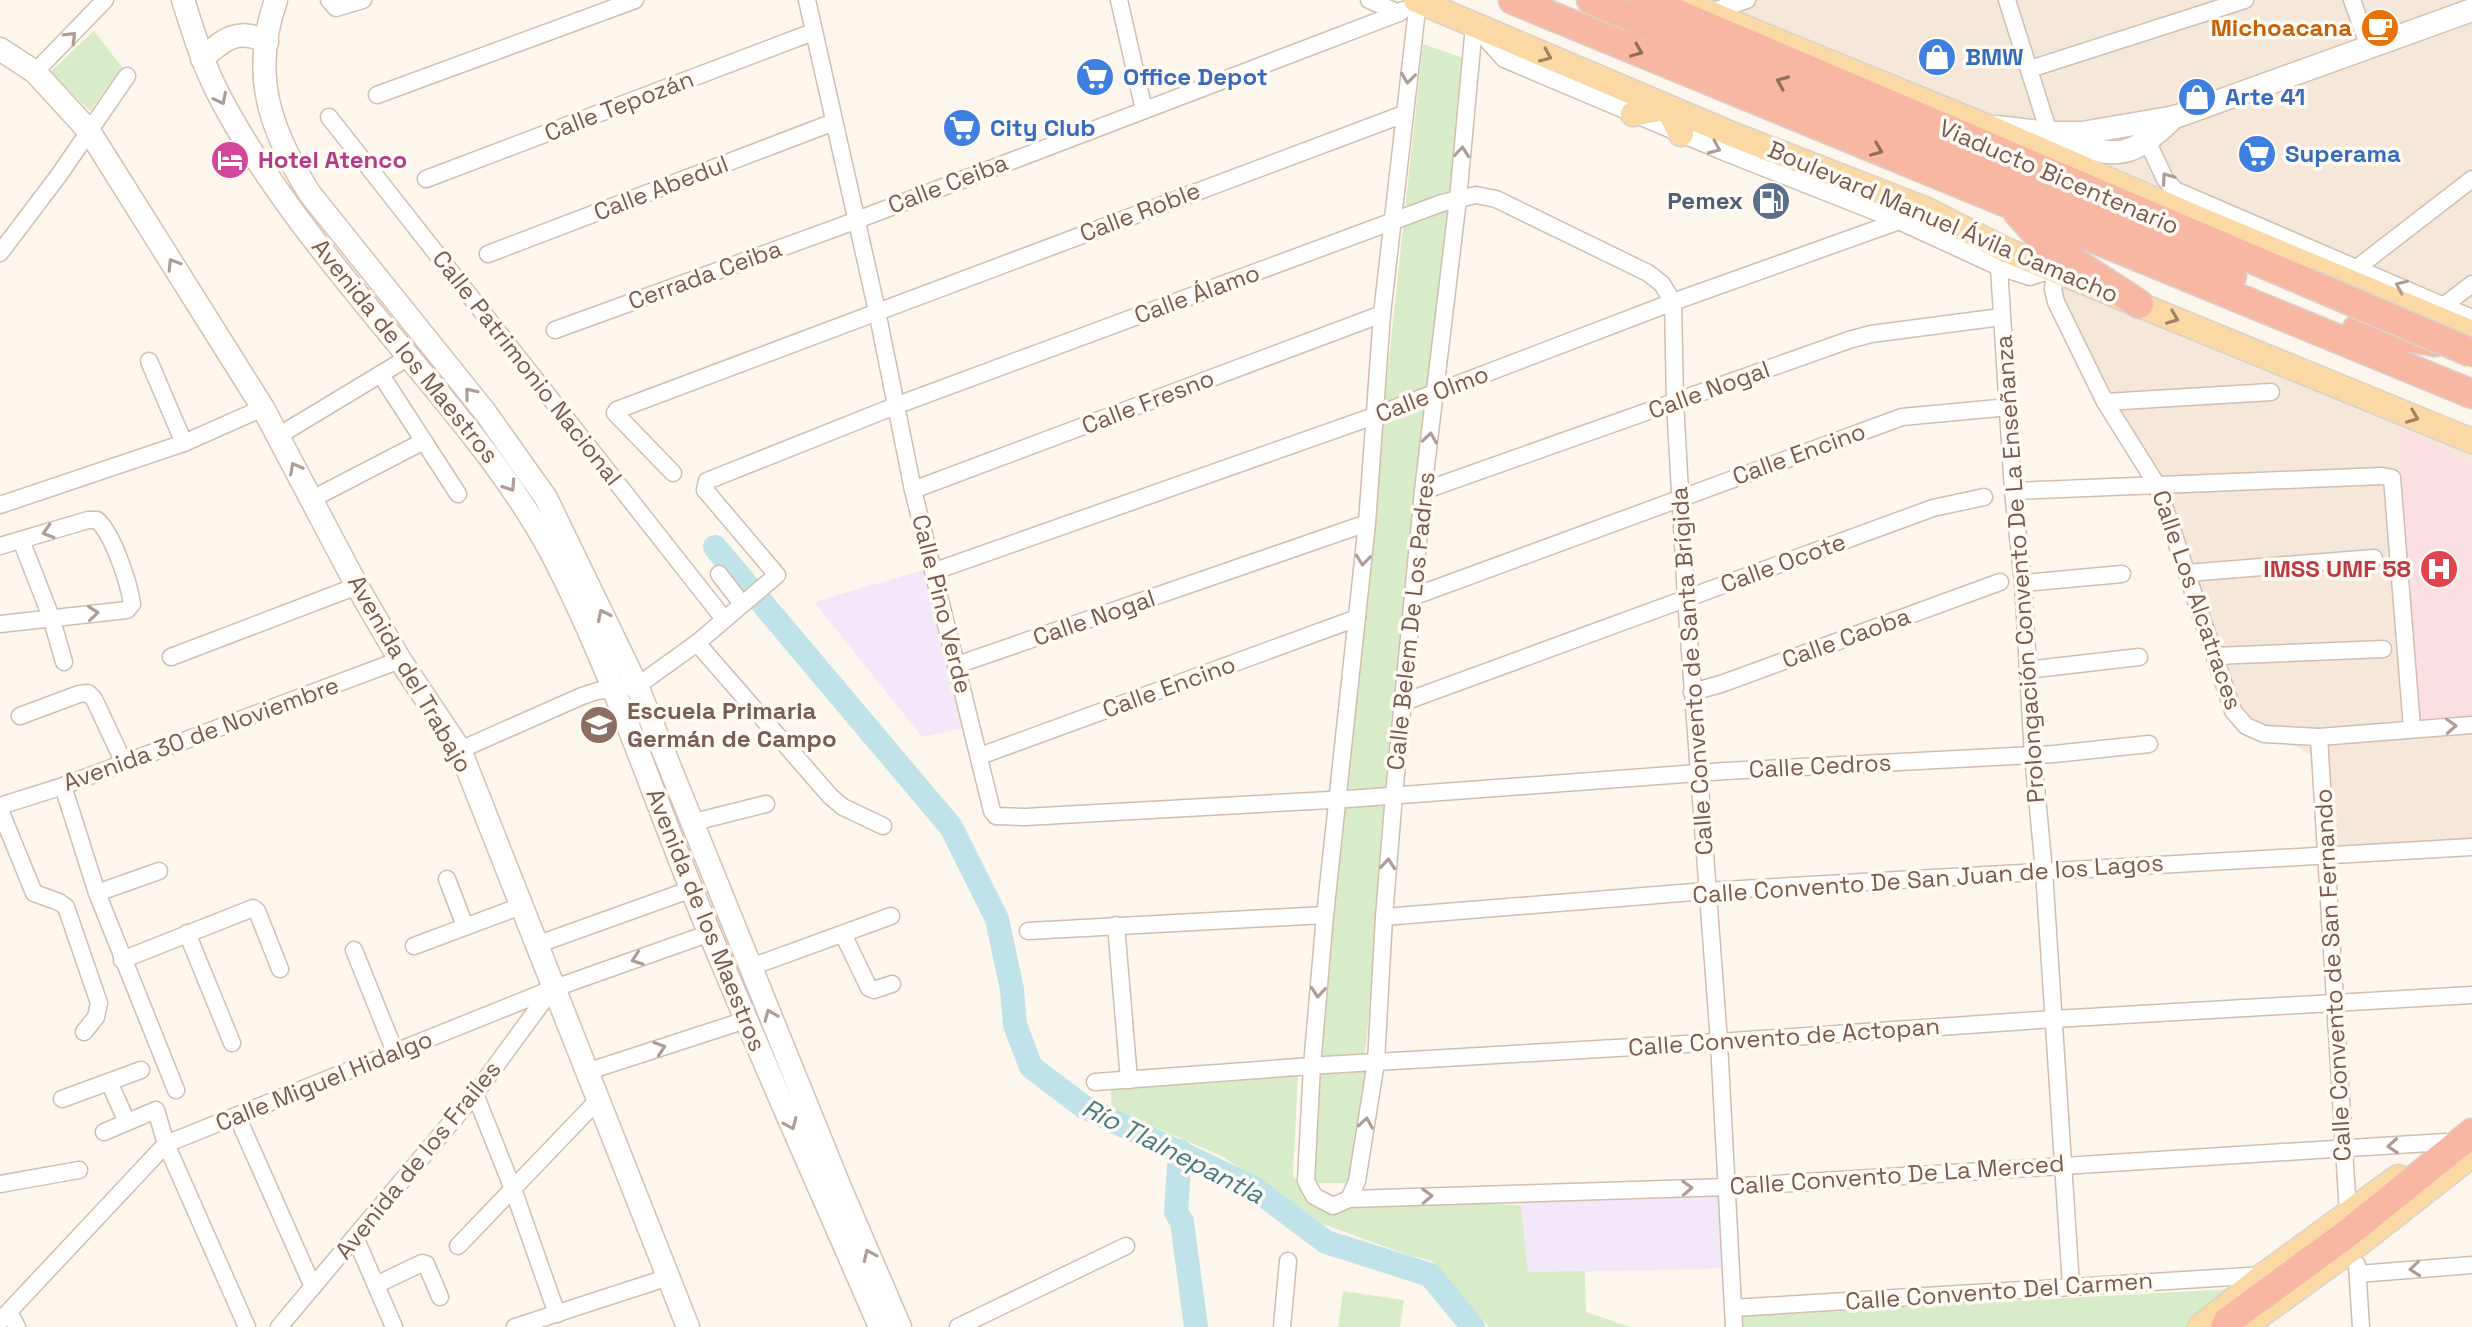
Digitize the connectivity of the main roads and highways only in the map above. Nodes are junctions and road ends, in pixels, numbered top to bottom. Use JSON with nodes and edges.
{"nodes":[{"id":1,"x":183,"y":0,"type":"edge"},
{"id":2,"x":276,"y":0,"type":"edge"},
{"id":3,"x":1513,"y":0,"type":"edge"},
{"id":4,"x":1591,"y":0,"type":"edge"},
{"id":5,"x":1645,"y":0,"type":"edge"},
{"id":6,"x":1677,"y":0,"type":"edge"},
{"id":7,"x":1411,"y":5,"type":"edge"},
{"id":8,"x":2472,"y":10,"type":"edge"},
{"id":9,"x":267,"y":42,"type":"junction"},
{"id":10,"x":0,"y":49,"type":"edge"},
{"id":11,"x":202,"y":59,"type":"junction"},
{"id":12,"x":1667,"y":107,"type":"junction"},
{"id":13,"x":1633,"y":114,"type":"road end"},
{"id":14,"x":1988,"y":127,"type":"junction"},
{"id":15,"x":1681,"y":134,"type":"road end"},
{"id":16,"x":2012,"y":206,"type":"junction"},
{"id":17,"x":2139,"y":304,"type":"junction"},
{"id":18,"x":2357,"y":329,"type":"junction"},
{"id":19,"x":2472,"y":333,"type":"edge"},
{"id":20,"x":2472,"y":351,"type":"edge"},
{"id":21,"x":2472,"y":377,"type":"edge"},
{"id":22,"x":2472,"y":394,"type":"edge"},
{"id":23,"x":2472,"y":441,"type":"edge"},
{"id":24,"x":2472,"y":1119,"type":"edge"},
{"id":25,"x":2472,"y":1133,"type":"edge"},
{"id":26,"x":2472,"y":1155,"type":"edge"},
{"id":27,"x":2350,"y":1231,"type":"junction"},
{"id":28,"x":2220,"y":1326,"type":"edge"},
{"id":29,"x":688,"y":1327,"type":"edge"},
{"id":30,"x":880,"y":1327,"type":"edge"},
{"id":31,"x":900,"y":1327,"type":"edge"}],
"edges":[{"from":1,"to":11,"type":"main road","name":"Avenida de los Maestros"},
{"from":2,"to":9,"type":"main road","name":"Avenida de los Maestros"},
{"from":3,"to":16,"type":"highway","name":"Boulevard Manuel Ávila Camacho","one_way":true},
{"from":18,"to":4,"type":"highway","one_way":true},
{"from":5,"to":20,"type":"highway","name":"Viaducto Bicentenario","bridge":true},
{"from":6,"to":14,"type":"main road"},
{"from":7,"to":12,"type":"main road","name":"Boulevard Manuel Ávila Camacho","one_way":true},
{"from":8,"to":14,"type":"main road"},
{"from":9,"to":11,"type":"main road"},
{"from":31,"to":9,"type":"main road","name":"Avenida de los Maestros","one_way":true},
{"from":29,"to":10,"type":"main road","name":"Avenida del Trabajo","one_way":true},
{"from":11,"to":30,"type":"main road","name":"Avenida de los Maestros","one_way":true},
{"from":12,"to":13,"type":"main road"},
{"from":12,"to":15,"type":"main road"},
{"from":12,"to":17,"type":"main road","name":"Boulevard Manuel Ávila Camacho"},
{"from":14,"to":19,"type":"main road"},
{"from":16,"to":17,"type":"highway"},
{"from":16,"to":22,"type":"highway","name":"Boulevard Manuel Ávila Camacho"},
{"from":17,"to":23,"type":"main road","name":"Boulevard Manuel Ávila Camacho","one_way":true},
{"from":18,"to":20,"type":"highway"},
{"from":18,"to":21,"type":"highway"},
{"from":24,"to":27,"type":"main road"},
{"from":25,"to":27,"type":"highway"},
{"from":26,"to":27,"type":"main road"},
{"from":27,"to":28,"type":"highway"},
{"from":27,"to":28,"type":"main road"}]}
